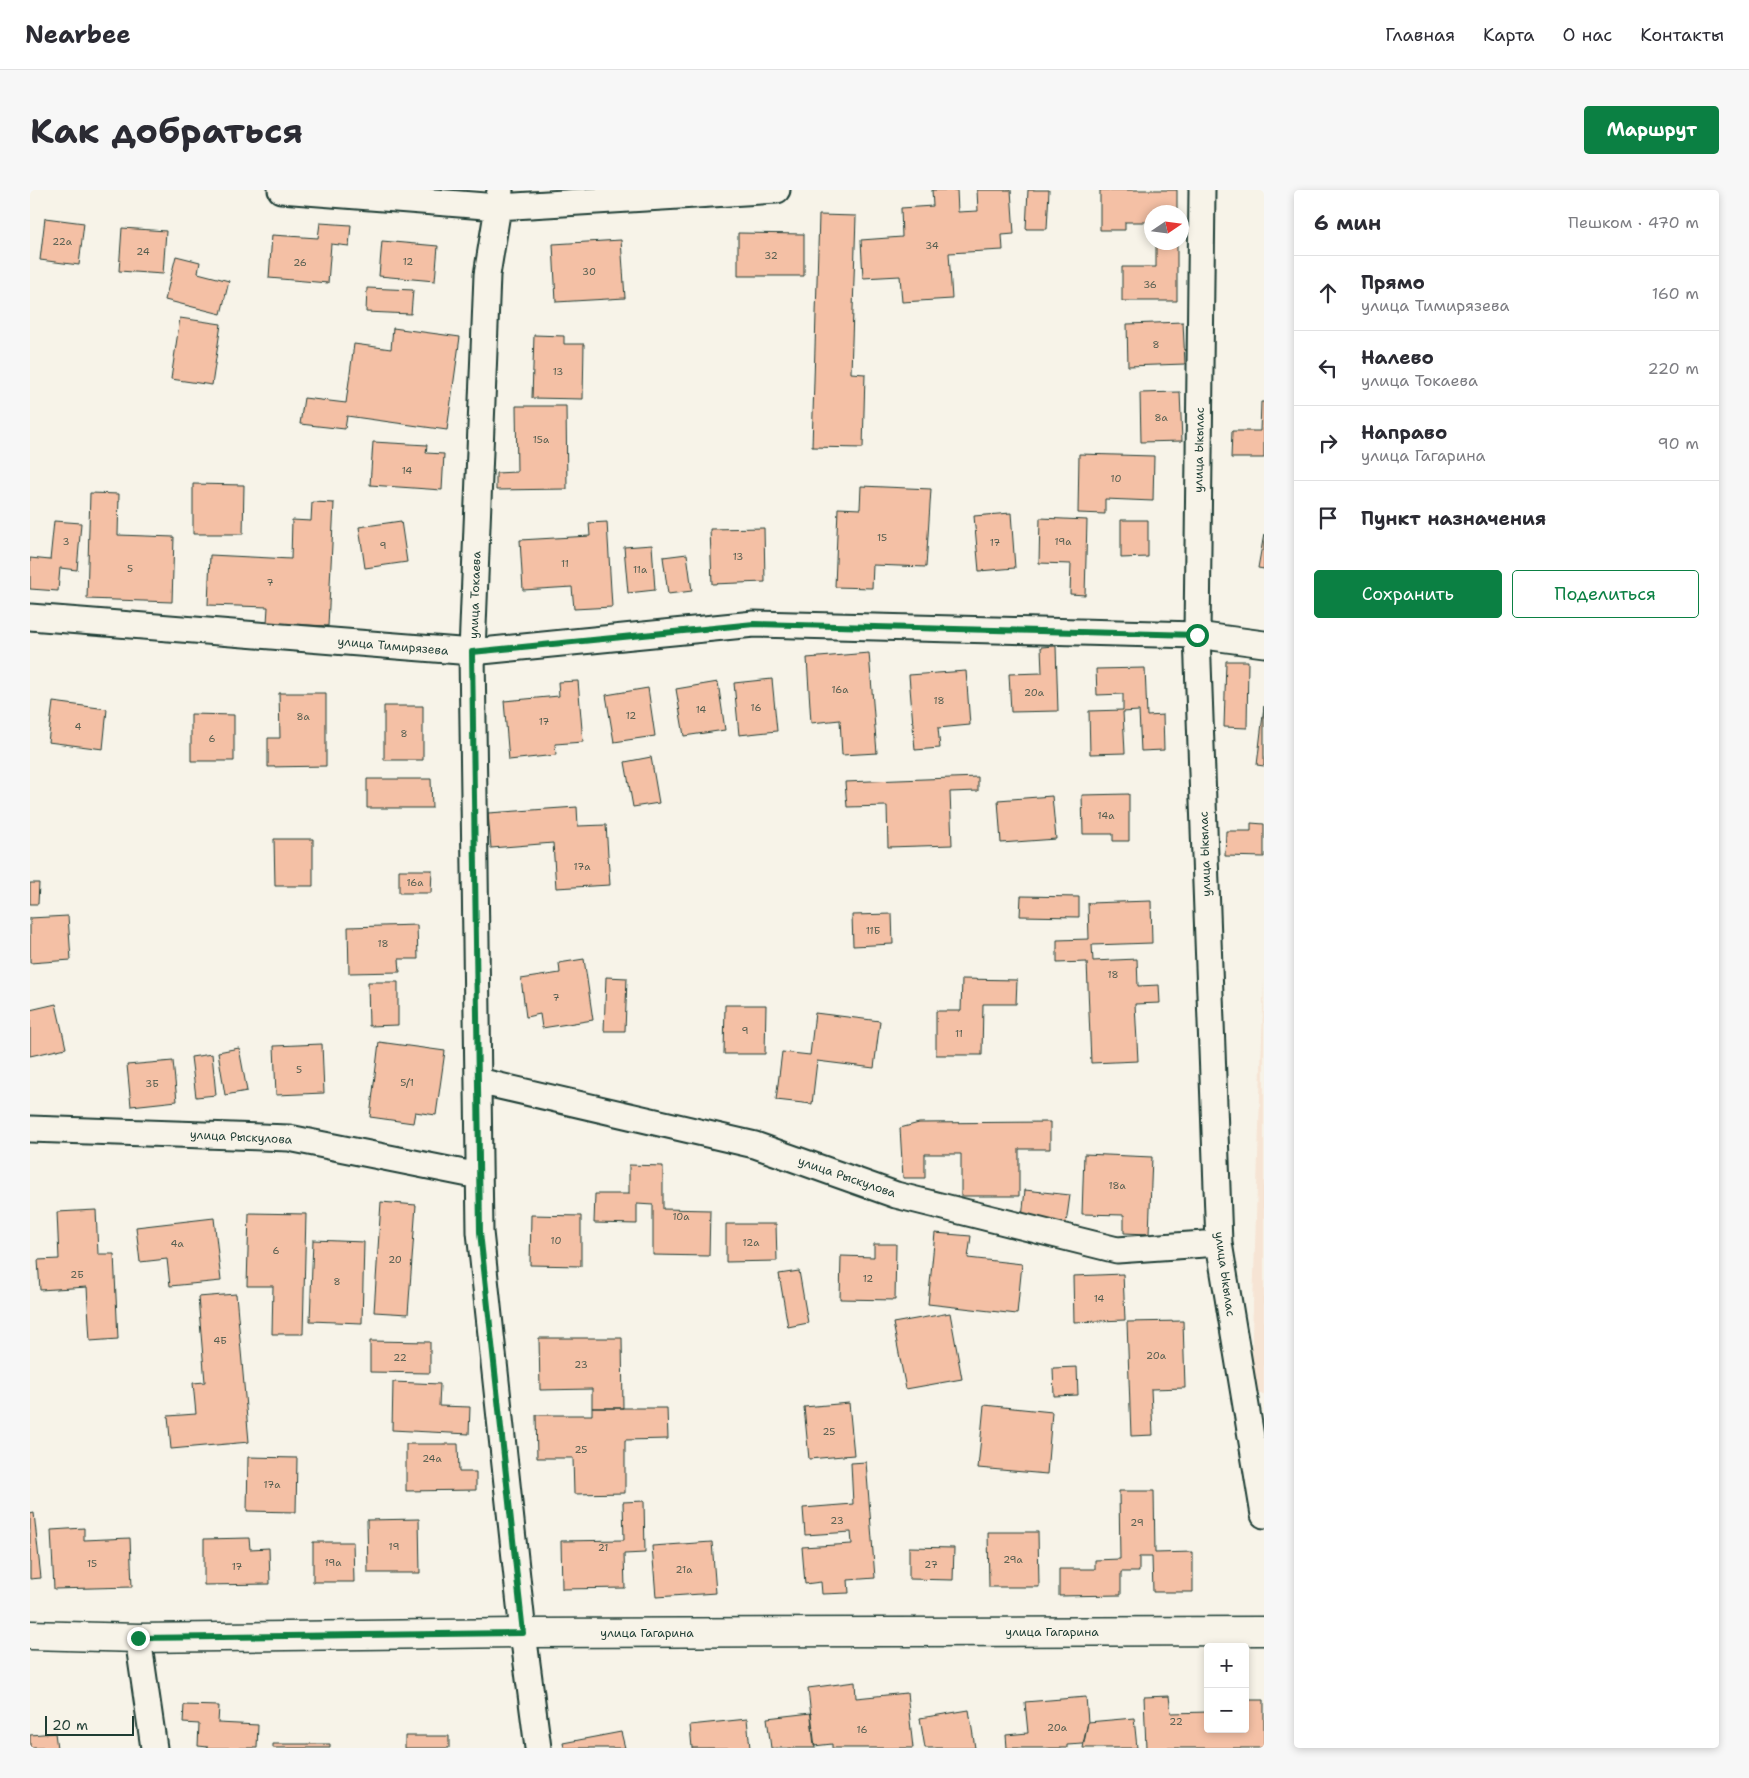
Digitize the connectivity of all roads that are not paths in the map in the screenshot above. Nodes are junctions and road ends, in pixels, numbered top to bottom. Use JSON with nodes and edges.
{"nodes":[{"id":1,"x":281,"y":190,"type":"edge"},
{"id":2,"x":777,"y":190,"type":"edge"},
{"id":3,"x":1202,"y":190,"type":"edge"},
{"id":4,"x":499,"y":199,"type":"edge"},
{"id":5,"x":30,"y":617,"type":"edge"},
{"id":6,"x":1197,"y":635,"type":"junction"},
{"id":7,"x":1264,"y":644,"type":"edge"},
{"id":8,"x":472,"y":652,"type":"junction"},
{"id":9,"x":478,"y":1081,"type":"junction"},
{"id":10,"x":30,"y":1129,"type":"edge"},
{"id":11,"x":479,"y":1176,"type":"junction"},
{"id":12,"x":1219,"y":1243,"type":"junction"},
{"id":13,"x":1264,"y":1515,"type":"edge"},
{"id":14,"x":1264,"y":1631,"type":"edge"},
{"id":15,"x":523,"y":1633,"type":"junction"},
{"id":16,"x":30,"y":1635,"type":"edge"},
{"id":17,"x":138,"y":1638,"type":"junction"},
{"id":18,"x":154,"y":1748,"type":"edge"},
{"id":19,"x":538,"y":1748,"type":"edge"}],
"edges":[{"from":1,"to":4,"type":"street"},
{"from":2,"to":4,"type":"street"},
{"from":3,"to":6,"type":"street","name":"улица Ыкылас"},
{"from":4,"to":8,"type":"street","name":"улица Токаева"},
{"from":5,"to":8,"type":"street","name":"улица Тимирязева"},
{"from":6,"to":7,"type":"street","name":"улица Тимирязева"},
{"from":6,"to":8,"type":"street","name":"улица Тимирязева"},
{"from":6,"to":12,"type":"street","name":"улица Ыкылас"},
{"from":8,"to":9,"type":"street","name":"улица Токаева"},
{"from":9,"to":11,"type":"street","name":"улица Токаева"},
{"from":9,"to":12,"type":"street","name":"улица Рыскулова"},
{"from":10,"to":11,"type":"street","name":"улица Рыскулова"},
{"from":11,"to":15,"type":"street","name":"улица Токаева"},
{"from":12,"to":13,"type":"street","name":"улица Ыкылас"},
{"from":14,"to":15,"type":"main road","name":"улица Гагарина"},
{"from":15,"to":17,"type":"main road","name":"улица Гагарина"},
{"from":15,"to":19,"type":"street","name":"улица Токаева"},
{"from":16,"to":17,"type":"main road","name":"улица Гагарина"},
{"from":17,"to":18,"type":"street"}]}
